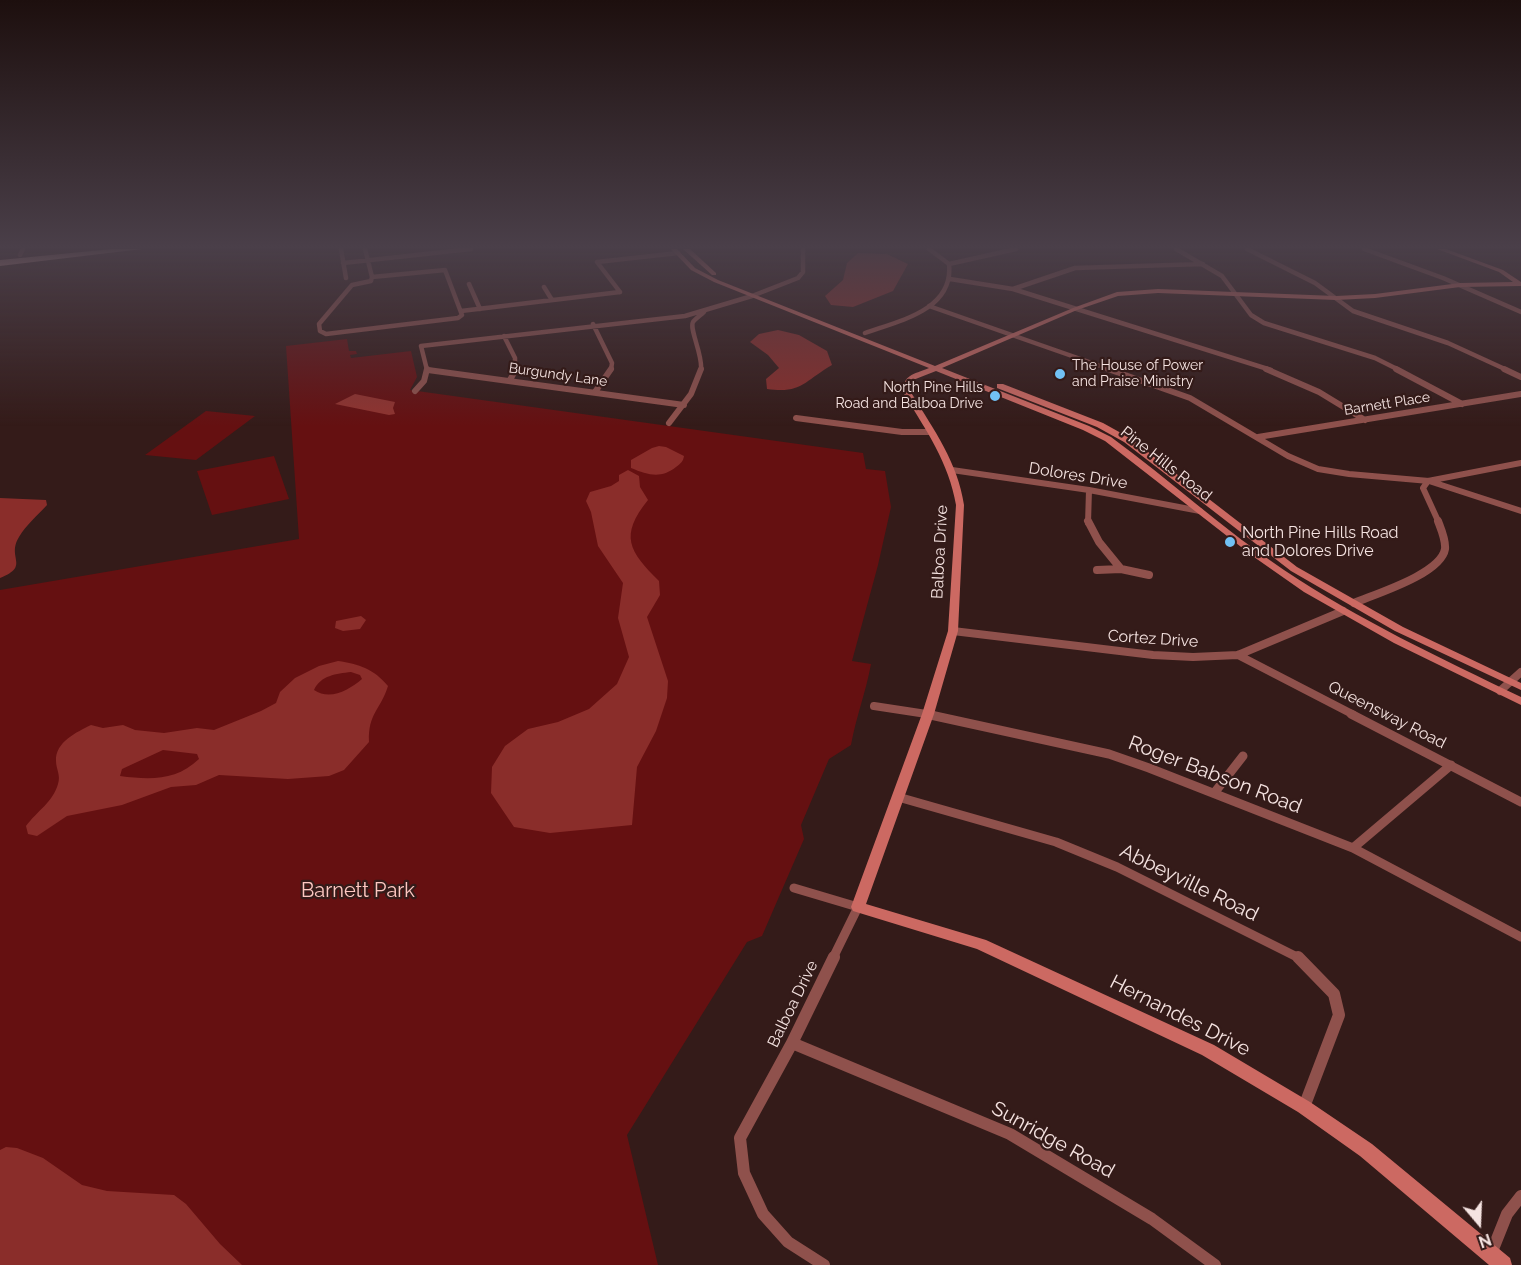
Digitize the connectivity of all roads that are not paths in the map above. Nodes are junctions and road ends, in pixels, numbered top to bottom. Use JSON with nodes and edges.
{"nodes":[{"id":1,"x":333,"y":308,"type":"edge"},
{"id":2,"x":460,"y":308,"type":"edge"},
{"id":3,"x":488,"y":308,"type":"edge"},
{"id":4,"x":716,"y":308,"type":"edge"},
{"id":5,"x":791,"y":308,"type":"edge"},
{"id":6,"x":795,"y":308,"type":"edge"},
{"id":7,"x":924,"y":308,"type":"edge"},
{"id":8,"x":935,"y":308,"type":"edge"},
{"id":9,"x":1072,"y":308,"type":"edge"},
{"id":10,"x":1246,"y":308,"type":"edge"},
{"id":11,"x":1349,"y":308,"type":"edge"},
{"id":12,"x":480,"y":309,"type":"joint"},
{"id":13,"x":1075,"y":309,"type":"junction"},
{"id":14,"x":461,"y":311,"type":"junction"},
{"id":15,"x":705,"y":312,"type":"junction"},
{"id":16,"x":593,"y":324,"type":"junction"},
{"id":17,"x":865,"y":333,"type":"junction"},
{"id":18,"x":1013,"y":335,"type":"junction"},
{"id":19,"x":504,"y":336,"type":"junction"},
{"id":20,"x":938,"y":366,"type":"junction"},
{"id":21,"x":428,"y":370,"type":"junction"},
{"id":22,"x":1521,"y":377,"type":"edge"},
{"id":23,"x":510,"y":380,"type":"junction"},
{"id":24,"x":415,"y":391,"type":"dead end"},
{"id":25,"x":595,"y":392,"type":"junction"},
{"id":26,"x":1521,"y":394,"type":"edge"},
{"id":27,"x":1462,"y":404,"type":"junction"},
{"id":28,"x":684,"y":405,"type":"junction"},
{"id":29,"x":796,"y":418,"type":"dead end"},
{"id":30,"x":1365,"y":420,"type":"junction"},
{"id":31,"x":669,"y":423,"type":"dead end"},
{"id":32,"x":930,"y":432,"type":"junction"},
{"id":33,"x":1257,"y":437,"type":"junction"},
{"id":34,"x":1521,"y":464,"type":"edge"},
{"id":35,"x":952,"y":470,"type":"junction"},
{"id":36,"x":1428,"y":481,"type":"junction"},
{"id":37,"x":1089,"y":490,"type":"junction"},
{"id":38,"x":1200,"y":511,"type":"junction"},
{"id":39,"x":1521,"y":511,"type":"edge"},
{"id":40,"x":1121,"y":569,"type":"junction"},
{"id":41,"x":1097,"y":570,"type":"dead end"},
{"id":42,"x":1149,"y":575,"type":"dead end"},
{"id":43,"x":1354,"y":603,"type":"junction"},
{"id":44,"x":1343,"y":611,"type":"junction"},
{"id":45,"x":952,"y":631,"type":"junction"},
{"id":46,"x":1238,"y":655,"type":"junction"},
{"id":47,"x":1521,"y":672,"type":"edge"},
{"id":48,"x":1510,"y":682,"type":"junction"},
{"id":49,"x":1521,"y":687,"type":"edge"},
{"id":50,"x":1500,"y":690,"type":"junction"},
{"id":51,"x":1521,"y":700,"type":"edge"},
{"id":52,"x":874,"y":706,"type":"dead end"},
{"id":53,"x":928,"y":714,"type":"junction"},
{"id":54,"x":1243,"y":756,"type":"dead end"},
{"id":55,"x":1451,"y":765,"type":"junction"},
{"id":56,"x":1215,"y":792,"type":"junction"},
{"id":57,"x":898,"y":797,"type":"junction"},
{"id":58,"x":1521,"y":802,"type":"edge"},
{"id":59,"x":1353,"y":848,"type":"junction"},
{"id":60,"x":794,"y":888,"type":"dead end"},
{"id":61,"x":858,"y":907,"type":"junction"},
{"id":62,"x":1521,"y":937,"type":"edge"},
{"id":63,"x":792,"y":1043,"type":"junction"},
{"id":64,"x":1304,"y":1107,"type":"junction"},
{"id":65,"x":1521,"y":1196,"type":"edge"},
{"id":66,"x":1496,"y":1260,"type":"edge"},
{"id":67,"x":824,"y":1265,"type":"edge"},
{"id":68,"x":1215,"y":1265,"type":"edge"}],
"edges":[{"from":1,"to":14,"type":"street"},
{"from":2,"to":14,"type":"street"},
{"from":3,"to":12,"type":"street"},
{"from":4,"to":15,"type":"street"},
{"from":5,"to":20,"type":"main road","name":"Pine Hills Road"},
{"from":6,"to":17,"type":"main road","name":"Pine Hills Road"},
{"from":7,"to":17,"type":"street"},
{"from":8,"to":18,"type":"street"},
{"from":9,"to":13,"type":"street"},
{"from":10,"to":27,"type":"street"},
{"from":11,"to":22,"type":"street"},
{"from":12,"to":14,"type":"street"},
{"from":13,"to":18,"type":"main road","name":"Balboa Drive"},
{"from":13,"to":30,"type":"street"},
{"from":15,"to":16,"type":"street"},
{"from":15,"to":28,"type":"street"},
{"from":16,"to":19,"type":"street"},
{"from":16,"to":25,"type":"street"},
{"from":17,"to":20,"type":"main road","name":"Pine Hills Road"},
{"from":18,"to":20,"type":"main road","name":"Balboa Drive"},
{"from":18,"to":33,"type":"street"},
{"from":19,"to":21,"type":"street"},
{"from":19,"to":23,"type":"street"},
{"from":20,"to":32,"type":"main road","name":"Balboa Drive"},
{"from":20,"to":38,"type":"main road","name":"Pine Hills Road"},
{"from":20,"to":43,"type":"main road","name":"Pine Hills Road"},
{"from":21,"to":23,"type":"street","name":"Burgundy Lane"},
{"from":21,"to":24,"type":"street"},
{"from":23,"to":25,"type":"street","name":"Burgundy Lane"},
{"from":25,"to":28,"type":"street","name":"Burgundy Lane"},
{"from":26,"to":27,"type":"street","name":"Barnett Place"},
{"from":27,"to":30,"type":"street","name":"Barnett Place"},
{"from":28,"to":31,"type":"street"},
{"from":29,"to":32,"type":"street"},
{"from":30,"to":33,"type":"street","name":"Barnett Place"},
{"from":32,"to":35,"type":"main road","name":"Balboa Drive"},
{"from":33,"to":36,"type":"street"},
{"from":34,"to":36,"type":"street"},
{"from":35,"to":37,"type":"street","name":"Dolores Drive"},
{"from":35,"to":45,"type":"main road","name":"Balboa Drive"},
{"from":36,"to":39,"type":"street"},
{"from":36,"to":43,"type":"street"},
{"from":37,"to":38,"type":"street","name":"Dolores Drive"},
{"from":37,"to":40,"type":"street"},
{"from":38,"to":44,"type":"main road","name":"Pine Hills Road"},
{"from":40,"to":41,"type":"street"},
{"from":40,"to":42,"type":"street"},
{"from":43,"to":48,"type":"main road","name":"Pine Hills Road"},
{"from":44,"to":46,"type":"street","name":"Cortez Drive"},
{"from":44,"to":50,"type":"main road","name":"Pine Hills Road"},
{"from":45,"to":46,"type":"street","name":"Cortez Drive"},
{"from":45,"to":53,"type":"main road","name":"Balboa Drive"},
{"from":46,"to":55,"type":"street","name":"Queensway Road"},
{"from":47,"to":48,"type":"street"},
{"from":48,"to":49,"type":"main road","name":"Pine Hills Road"},
{"from":48,"to":50,"type":"street"},
{"from":50,"to":51,"type":"main road","name":"Pine Hills Road"},
{"from":52,"to":53,"type":"street","name":"Roger Babson Road"},
{"from":53,"to":56,"type":"street","name":"Roger Babson Road"},
{"from":53,"to":57,"type":"main road","name":"Balboa Drive"},
{"from":54,"to":56,"type":"street"},
{"from":55,"to":58,"type":"street","name":"Queensway Road"},
{"from":55,"to":59,"type":"street"},
{"from":56,"to":59,"type":"street","name":"Roger Babson Road"},
{"from":57,"to":61,"type":"main road","name":"Balboa Drive"},
{"from":57,"to":64,"type":"street","name":"Abbeyville Road"},
{"from":59,"to":62,"type":"street","name":"Roger Babson Road"},
{"from":60,"to":61,"type":"street","name":"Hernandes Drive"},
{"from":61,"to":63,"type":"street","name":"Balboa Drive"},
{"from":61,"to":64,"type":"main road","name":"Hernandes Drive"},
{"from":63,"to":67,"type":"street","name":"Balboa Drive"},
{"from":63,"to":68,"type":"street","name":"Sunridge Road"},
{"from":64,"to":66,"type":"main road","name":"Hernandes Drive"},
{"from":65,"to":66,"type":"street"}]}
